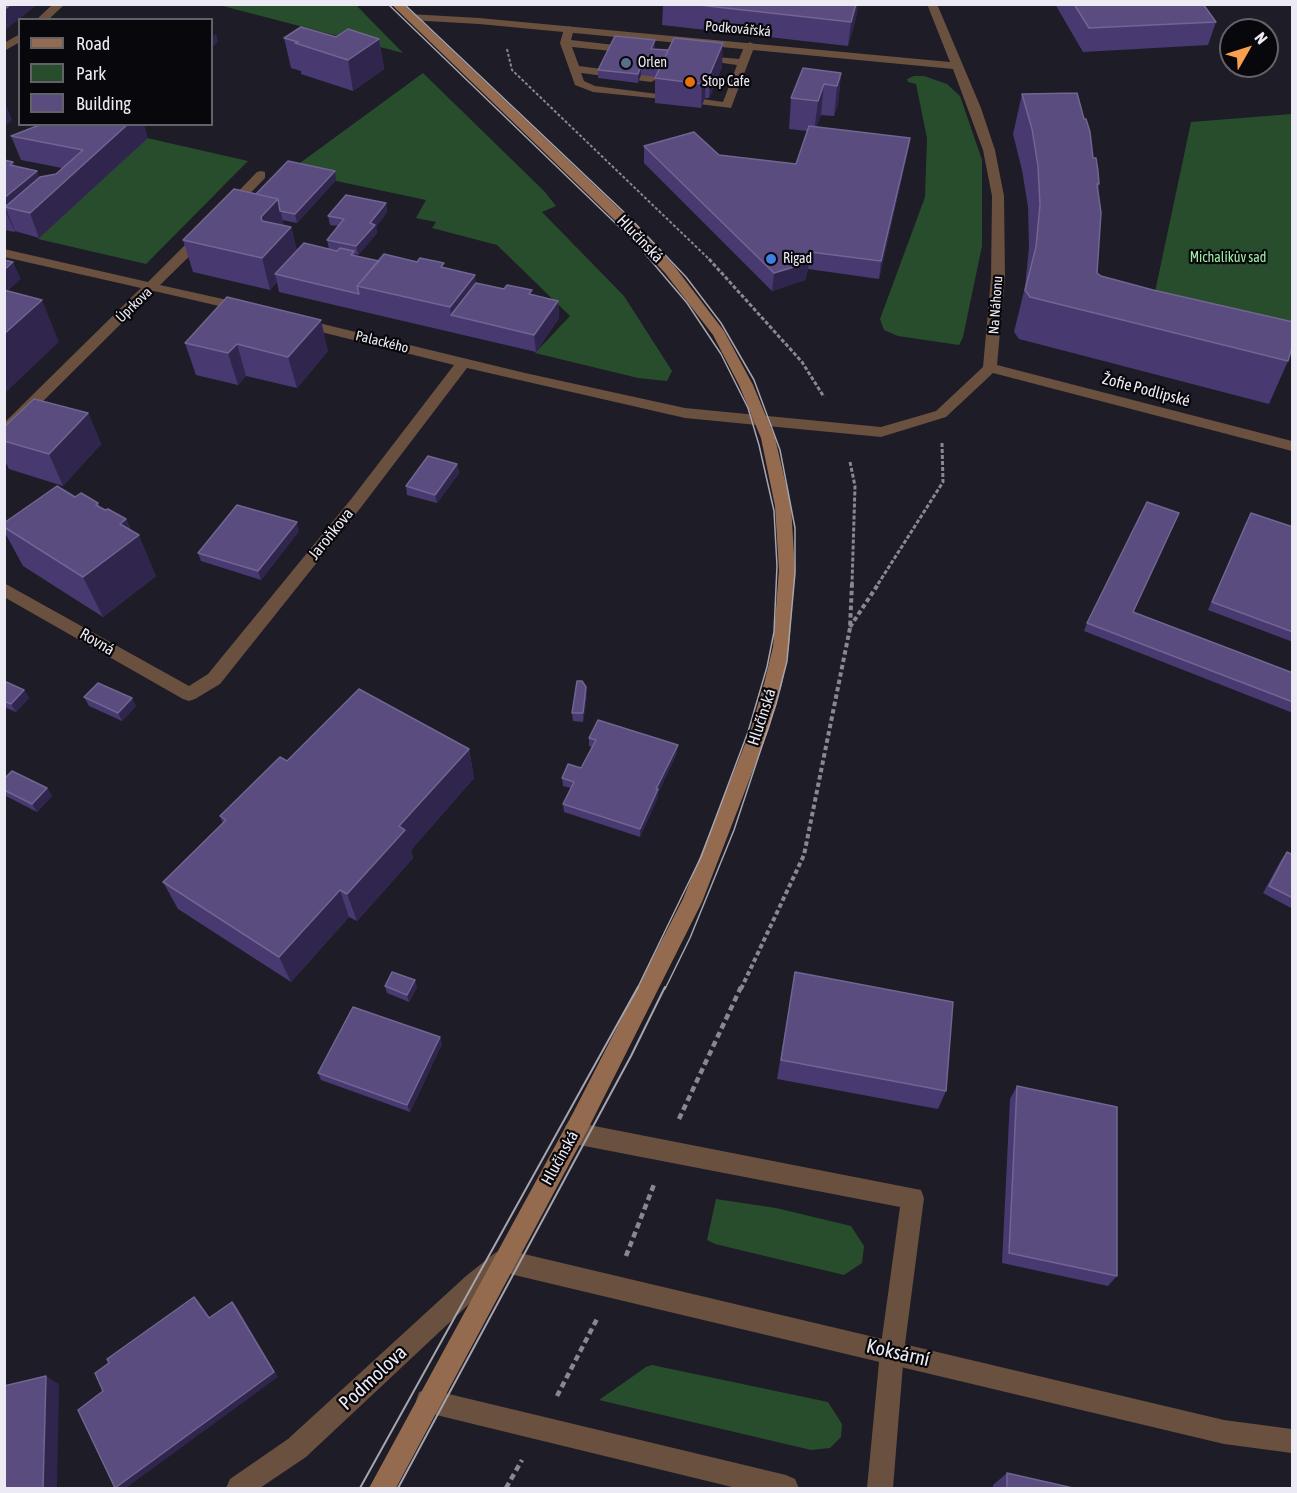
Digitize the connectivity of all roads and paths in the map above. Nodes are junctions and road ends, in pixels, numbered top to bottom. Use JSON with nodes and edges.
{"nodes":[{"id":1,"x":60,"y":4,"type":"edge"},
{"id":2,"x":932,"y":4,"type":"edge"},
{"id":3,"x":402,"y":11,"type":"edge"},
{"id":4,"x":43,"y":18,"type":"edge"},
{"id":5,"x":569,"y":29,"type":"junction"},
{"id":6,"x":18,"y":38,"type":"edge"},
{"id":7,"x":689,"y":40,"type":"junction"},
{"id":8,"x":565,"y":44,"type":"junction"},
{"id":9,"x":750,"y":45,"type":"junction"},
{"id":10,"x":4,"y":48,"type":"edge"},
{"id":11,"x":662,"y":53,"type":"junction"},
{"id":12,"x":744,"y":63,"type":"junction"},
{"id":13,"x":957,"y":66,"type":"junction"},
{"id":14,"x":574,"y":69,"type":"junction"},
{"id":15,"x":658,"y":97,"type":"edge"},
{"id":16,"x":703,"y":102,"type":"edge"},
{"id":17,"x":261,"y":175,"type":"dead end"},
{"id":18,"x":4,"y":253,"type":"edge"},
{"id":19,"x":154,"y":286,"type":"junction"},
{"id":20,"x":257,"y":311,"type":"edge"},
{"id":21,"x":280,"y":317,"type":"edge"},
{"id":22,"x":464,"y":363,"type":"junction"},
{"id":23,"x":990,"y":368,"type":"junction"},
{"id":24,"x":941,"y":414,"type":"junction"},
{"id":25,"x":762,"y":422,"type":"junction"},
{"id":26,"x":4,"y":432,"type":"edge"},
{"id":27,"x":1293,"y":446,"type":"edge"},
{"id":28,"x":850,"y":462,"type":"dead end"},
{"id":29,"x":4,"y":589,"type":"edge"},
{"id":30,"x":849,"y":628,"type":"junction"},
{"id":31,"x":189,"y":694,"type":"joint"},
{"id":32,"x":677,"y":1124,"type":"dead end"},
{"id":33,"x":573,"y":1133,"type":"junction"},
{"id":34,"x":503,"y":1261,"type":"junction"},
{"id":35,"x":892,"y":1352,"type":"junction"},
{"id":36,"x":428,"y":1401,"type":"junction"},
{"id":37,"x":1293,"y":1441,"type":"edge"},
{"id":38,"x":239,"y":1488,"type":"edge"},
{"id":39,"x":382,"y":1488,"type":"edge"},
{"id":40,"x":786,"y":1488,"type":"edge"},
{"id":41,"x":879,"y":1488,"type":"edge"}],
"edges":[{"from":1,"to":4,"type":"street"},
{"from":2,"to":13,"type":"street","name":"Na Náhonu"},
{"from":3,"to":5,"type":"street","name":"Podkovářská"},
{"from":3,"to":25,"type":"street","name":"Hlučínská"},
{"from":5,"to":7,"type":"street","name":"Podkovářská"},
{"from":5,"to":8,"type":"street"},
{"from":6,"to":10,"type":"street"},
{"from":7,"to":9,"type":"street","name":"Podkovářská"},
{"from":7,"to":11,"type":"street"},
{"from":8,"to":11,"type":"street"},
{"from":8,"to":14,"type":"street"},
{"from":9,"to":12,"type":"street"},
{"from":9,"to":13,"type":"street","name":"Podkovářská"},
{"from":11,"to":12,"type":"street"},
{"from":11,"to":14,"type":"street"},
{"from":12,"to":16,"type":"street"},
{"from":13,"to":23,"type":"street","name":"Na Náhonu"},
{"from":14,"to":15,"type":"street"},
{"from":17,"to":19,"type":"street","name":"Úprkova"},
{"from":18,"to":19,"type":"street"},
{"from":19,"to":20,"type":"street"},
{"from":19,"to":26,"type":"street","name":"Úprkova"},
{"from":21,"to":22,"type":"street","name":"Palackého"},
{"from":22,"to":25,"type":"street","name":"Palackého"},
{"from":22,"to":31,"type":"street","name":"Jaroňkova"},
{"from":23,"to":24,"type":"street"},
{"from":23,"to":27,"type":"street","name":"Žofie Podlipské"},
{"from":24,"to":25,"type":"street"},
{"from":24,"to":30,"type":"path"},
{"from":25,"to":33,"type":"street","name":"Hlučínská"},
{"from":28,"to":30,"type":"path"},
{"from":29,"to":31,"type":"street","name":"Rovná"},
{"from":30,"to":32,"type":"path"},
{"from":33,"to":34,"type":"street","name":"Hlučínská"},
{"from":33,"to":35,"type":"street"},
{"from":34,"to":35,"type":"street","name":"Koksární"},
{"from":34,"to":36,"type":"street","name":"Hlučínská"},
{"from":34,"to":38,"type":"street","name":"Podmolova"},
{"from":35,"to":37,"type":"street","name":"Koksární"},
{"from":35,"to":41,"type":"street"},
{"from":36,"to":39,"type":"street","name":"Hlučínská"},
{"from":36,"to":40,"type":"street"}]}
